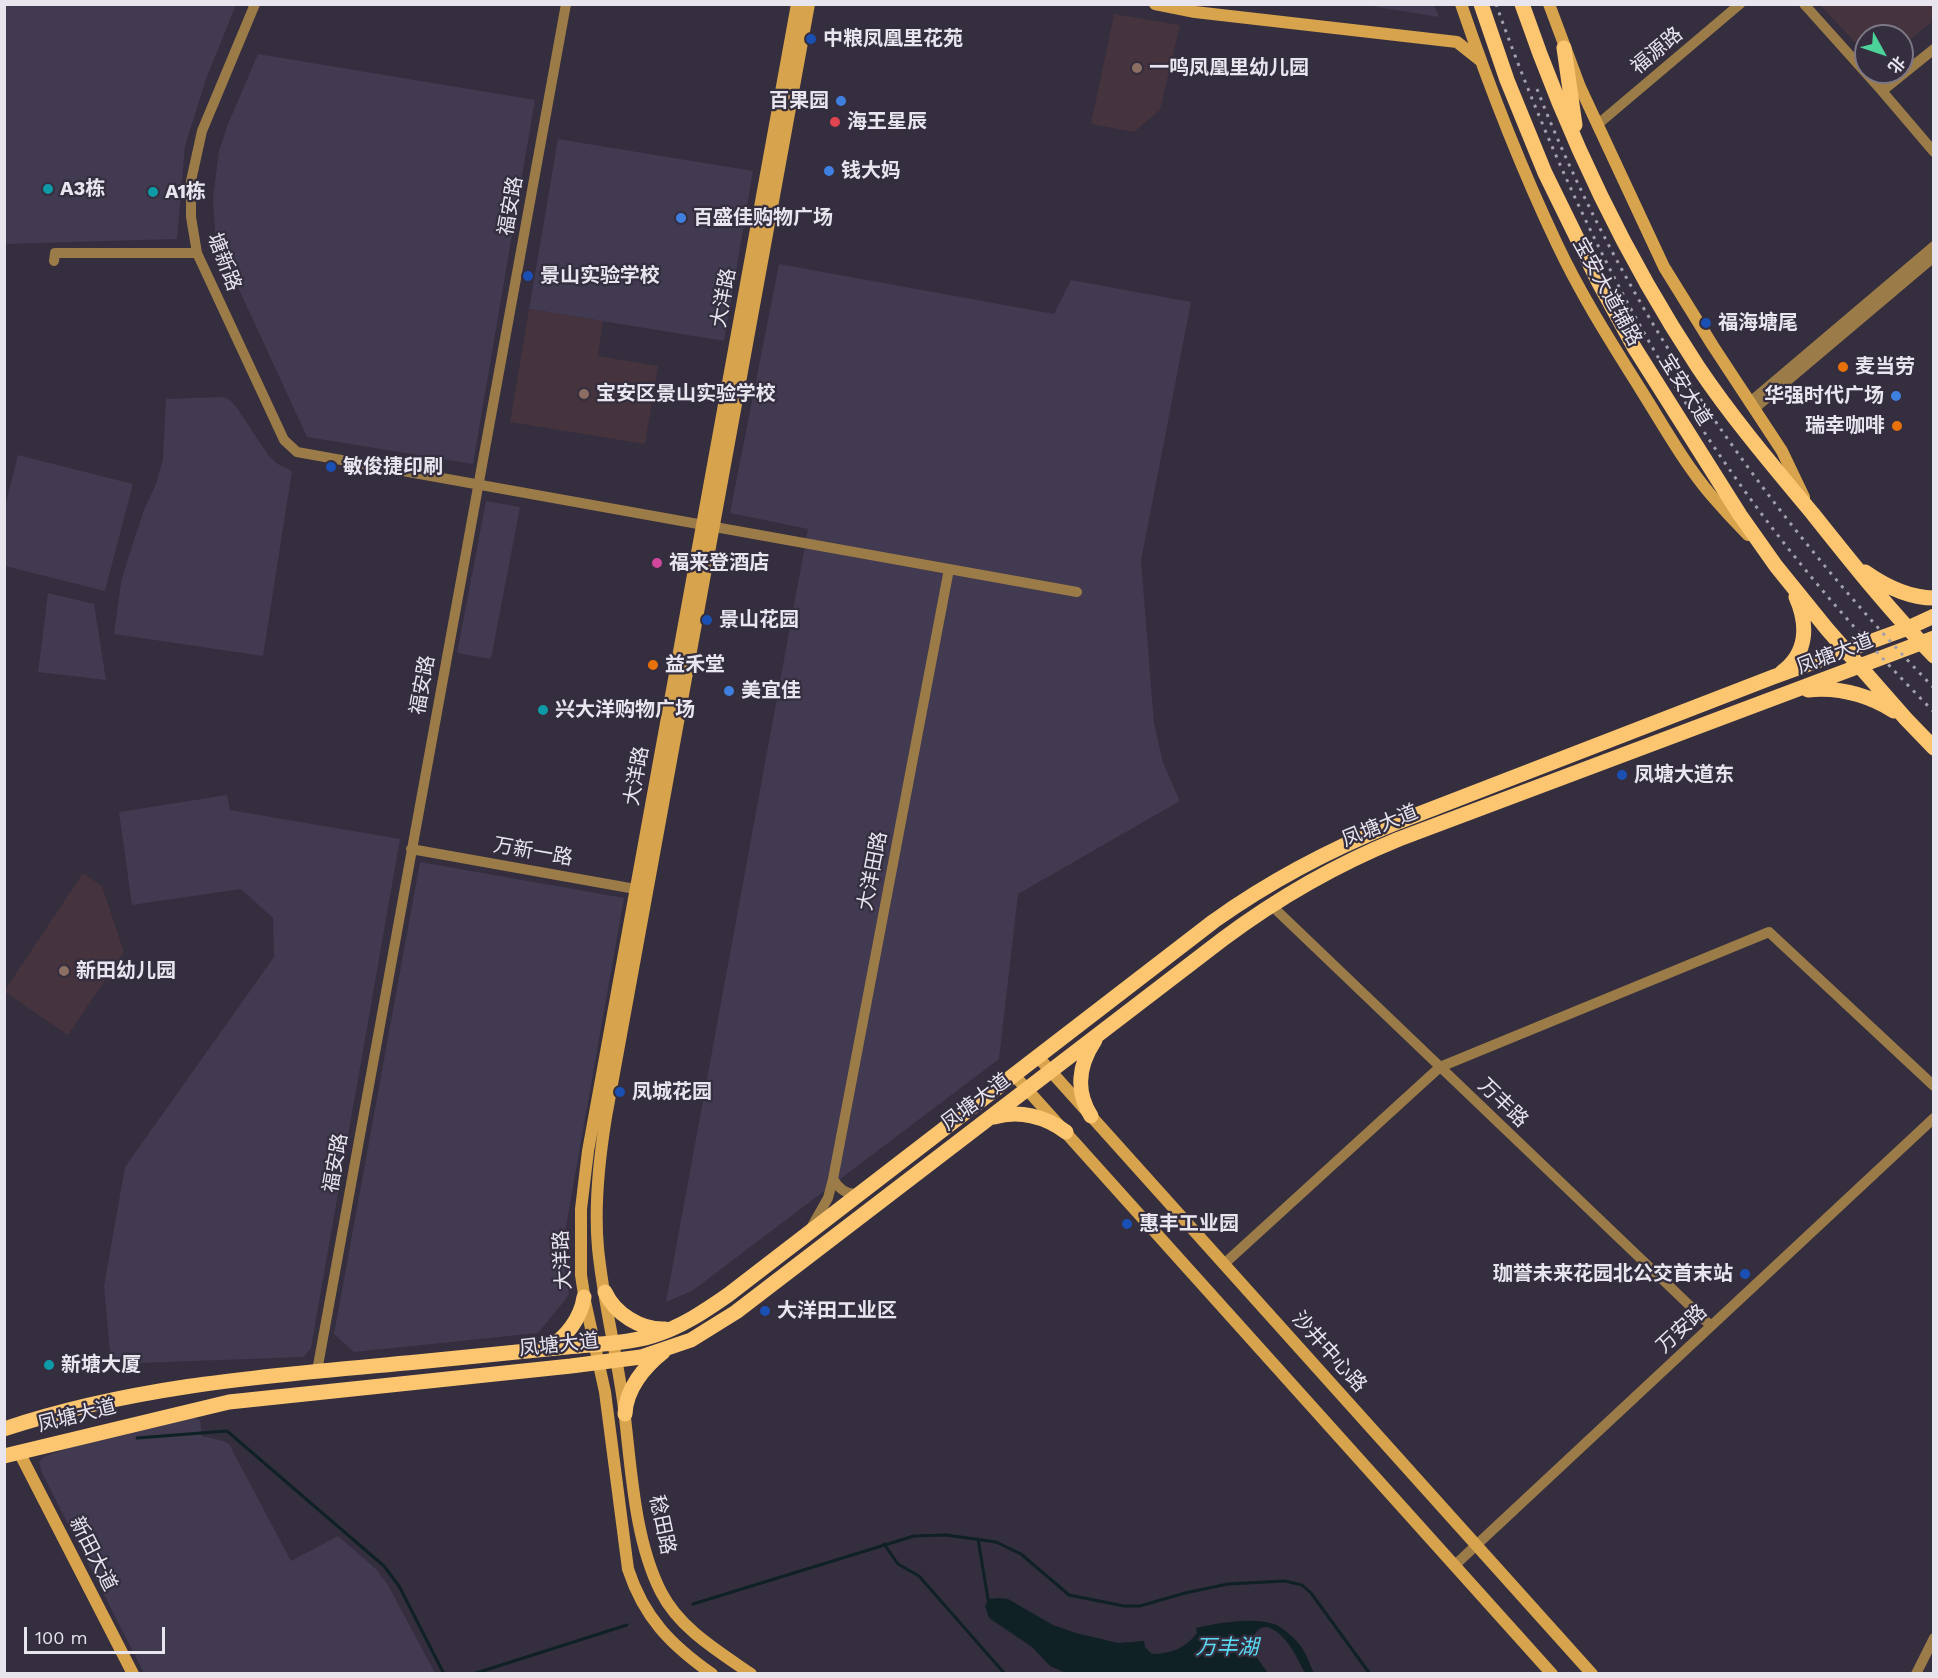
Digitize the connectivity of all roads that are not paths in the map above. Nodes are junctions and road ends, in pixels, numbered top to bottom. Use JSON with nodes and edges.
{"nodes":[{"id":1,"x":255,"y":4,"type":"edge"},
{"id":2,"x":566,"y":4,"type":"edge"},
{"id":3,"x":797,"y":4,"type":"edge"},
{"id":4,"x":809,"y":4,"type":"edge"},
{"id":5,"x":1155,"y":4,"type":"edge"},
{"id":6,"x":1461,"y":4,"type":"edge"},
{"id":7,"x":1481,"y":4,"type":"edge"},
{"id":8,"x":1522,"y":4,"type":"edge"},
{"id":9,"x":1549,"y":4,"type":"edge"},
{"id":10,"x":1740,"y":4,"type":"edge"},
{"id":11,"x":1804,"y":4,"type":"edge"},
{"id":12,"x":1564,"y":48,"type":"junction"},
{"id":13,"x":1934,"y":49,"type":"edge"},
{"id":14,"x":1481,"y":61,"type":"junction"},
{"id":15,"x":1882,"y":91,"type":"junction"},
{"id":16,"x":1597,"y":125,"type":"junction"},
{"id":17,"x":1577,"y":143,"type":"junction"},
{"id":18,"x":1934,"y":152,"type":"edge"},
{"id":19,"x":1934,"y":246,"type":"edge"},
{"id":20,"x":197,"y":253,"type":"junction"},
{"id":21,"x":1934,"y":257,"type":"edge"},
{"id":22,"x":54,"y":261,"type":"dead end"},
{"id":23,"x":1752,"y":405,"type":"junction"},
{"id":24,"x":478,"y":485,"type":"junction"},
{"id":25,"x":1811,"y":512,"type":"junction"},
{"id":26,"x":708,"y":526,"type":"junction"},
{"id":27,"x":1851,"y":562,"type":"junction"},
{"id":28,"x":1776,"y":566,"type":"junction"},
{"id":29,"x":949,"y":569,"type":"junction"},
{"id":30,"x":1790,"y":583,"type":"junction"},
{"id":31,"x":1077,"y":592,"type":"dead end"},
{"id":32,"x":1934,"y":598,"type":"edge"},
{"id":33,"x":1934,"y":616,"type":"edge"},
{"id":34,"x":1908,"y":628,"type":"junction"},
{"id":35,"x":1928,"y":641,"type":"edge"},
{"id":36,"x":1847,"y":651,"type":"junction"},
{"id":37,"x":1934,"y":656,"type":"edge"},
{"id":38,"x":1860,"y":667,"type":"junction"},
{"id":39,"x":1773,"y":677,"type":"junction"},
{"id":40,"x":1793,"y":692,"type":"junction"},
{"id":41,"x":1905,"y":719,"type":"junction"},
{"id":42,"x":1934,"y":748,"type":"edge"},
{"id":43,"x":411,"y":849,"type":"junction"},
{"id":44,"x":642,"y":890,"type":"junction"},
{"id":45,"x":1271,"y":905,"type":"junction"},
{"id":46,"x":1104,"y":1030,"type":"junction"},
{"id":47,"x":1038,"y":1057,"type":"junction"},
{"id":48,"x":1440,"y":1066,"type":"junction"},
{"id":49,"x":1050,"y":1071,"type":"junction"},
{"id":50,"x":1014,"y":1075,"type":"junction"},
{"id":51,"x":1934,"y":1086,"type":"edge"},
{"id":52,"x":1027,"y":1089,"type":"junction"},
{"id":53,"x":1091,"y":1116,"type":"junction"},
{"id":54,"x":1934,"y":1118,"type":"edge"},
{"id":55,"x":986,"y":1121,"type":"junction"},
{"id":56,"x":1066,"y":1132,"type":"junction"},
{"id":57,"x":834,"y":1179,"type":"junction"},
{"id":58,"x":860,"y":1193,"type":"junction"},
{"id":59,"x":805,"y":1236,"type":"junction"},
{"id":60,"x":1224,"y":1264,"type":"junction"},
{"id":61,"x":604,"y":1292,"type":"junction"},
{"id":62,"x":584,"y":1297,"type":"junction"},
{"id":63,"x":1711,"y":1326,"type":"junction"},
{"id":64,"x":674,"y":1327,"type":"junction"},
{"id":65,"x":613,"y":1342,"type":"junction"},
{"id":66,"x":594,"y":1344,"type":"junction"},
{"id":67,"x":545,"y":1349,"type":"junction"},
{"id":68,"x":666,"y":1350,"type":"junction"},
{"id":69,"x":617,"y":1360,"type":"junction"},
{"id":70,"x":598,"y":1362,"type":"junction"},
{"id":71,"x":317,"y":1371,"type":"junction"},
{"id":72,"x":134,"y":1395,"type":"junction"},
{"id":73,"x":625,"y":1414,"type":"junction"},
{"id":74,"x":139,"y":1422,"type":"junction"},
{"id":75,"x":5,"y":1428,"type":"edge"},
{"id":76,"x":12,"y":1454,"type":"edge"},
{"id":77,"x":1476,"y":1545,"type":"junction"},
{"id":78,"x":1455,"y":1565,"type":"junction"},
{"id":79,"x":1934,"y":1638,"type":"edge"},
{"id":80,"x":133,"y":1674,"type":"edge"},
{"id":81,"x":712,"y":1674,"type":"edge"},
{"id":82,"x":751,"y":1674,"type":"edge"},
{"id":83,"x":1552,"y":1674,"type":"edge"},
{"id":84,"x":1592,"y":1674,"type":"edge"},
{"id":85,"x":1916,"y":1674,"type":"edge"}],
"edges":[{"from":1,"to":20,"type":"street","name":"塘新路"},
{"from":2,"to":24,"type":"street","name":"福安路"},
{"from":3,"to":26,"type":"street","name":"大洋路"},
{"from":4,"to":26,"type":"street","name":"大洋路"},
{"from":5,"to":14,"type":"street"},
{"from":6,"to":14,"type":"street","name":"宝安大道辅路"},
{"from":7,"to":28,"type":"main road","name":"宝安大道"},
{"from":8,"to":17,"type":"main road","name":"宝安大道"},
{"from":9,"to":12,"type":"street"},
{"from":10,"to":16,"type":"street","name":"福源路"},
{"from":11,"to":15,"type":"street"},
{"from":12,"to":16,"type":"street"},
{"from":12,"to":17,"type":"main road"},
{"from":13,"to":15,"type":"street"},
{"from":14,"to":28,"type":"street","name":"宝安大道辅路"},
{"from":15,"to":18,"type":"street"},
{"from":16,"to":23,"type":"street"},
{"from":17,"to":25,"type":"main road","name":"宝安大道"},
{"from":19,"to":23,"type":"street"},
{"from":20,"to":22,"type":"street"},
{"from":20,"to":24,"type":"street","name":"塘新路"},
{"from":21,"to":23,"type":"street"},
{"from":23,"to":25,"type":"street"},
{"from":24,"to":26,"type":"street"},
{"from":24,"to":43,"type":"street","name":"福安路"},
{"from":25,"to":27,"type":"main road","name":"宝安大道"},
{"from":26,"to":29,"type":"street"},
{"from":26,"to":44,"type":"street","name":"大洋路"},
{"from":27,"to":32,"type":"main road"},
{"from":27,"to":34,"type":"main road","name":"宝安大道"},
{"from":28,"to":30,"type":"main road","name":"宝安大道"},
{"from":29,"to":31,"type":"street"},
{"from":29,"to":57,"type":"street","name":"大洋田路"},
{"from":30,"to":36,"type":"main road","name":"宝安大道"},
{"from":30,"to":39,"type":"main road"},
{"from":33,"to":34,"type":"main road","name":"凤塘大道"},
{"from":34,"to":35,"type":"main road","name":"宝安大道"},
{"from":34,"to":36,"type":"main road","name":"凤塘大道"},
{"from":35,"to":37,"type":"main road","name":"宝安大道"},
{"from":35,"to":38,"type":"main road","name":"凤塘大道"},
{"from":36,"to":38,"type":"main road","name":"宝安大道"},
{"from":36,"to":39,"type":"main road","name":"凤塘大道"},
{"from":38,"to":40,"type":"main road","name":"凤塘大道"},
{"from":38,"to":41,"type":"main road","name":"宝安大道"},
{"from":39,"to":47,"type":"main road","name":"凤塘大道"},
{"from":40,"to":41,"type":"main road"},
{"from":40,"to":45,"type":"main road","name":"凤塘大道"},
{"from":41,"to":42,"type":"main road","name":"宝安大道"},
{"from":43,"to":44,"type":"street","name":"万新一路"},
{"from":43,"to":71,"type":"street","name":"福安路"},
{"from":44,"to":61,"type":"street","name":"大洋路"},
{"from":44,"to":62,"type":"street","name":"大洋路"},
{"from":45,"to":46,"type":"main road","name":"凤塘大道"},
{"from":45,"to":48,"type":"street","name":"万丰路"},
{"from":46,"to":49,"type":"main road","name":"凤塘大道"},
{"from":46,"to":53,"type":"main road"},
{"from":47,"to":49,"type":"street","name":"沙井中心路"},
{"from":47,"to":50,"type":"main road","name":"凤塘大道"},
{"from":48,"to":51,"type":"street"},
{"from":48,"to":60,"type":"street"},
{"from":48,"to":63,"type":"street","name":"万丰路"},
{"from":49,"to":52,"type":"main road","name":"凤塘大道"},
{"from":49,"to":53,"type":"street","name":"沙井中心路"},
{"from":50,"to":52,"type":"street"},
{"from":50,"to":58,"type":"main road","name":"凤塘大道"},
{"from":52,"to":55,"type":"main road","name":"凤塘大道"},
{"from":52,"to":56,"type":"street"},
{"from":53,"to":60,"type":"street","name":"沙井中心路"},
{"from":54,"to":63,"type":"street","name":"万安路"},
{"from":55,"to":56,"type":"main road"},
{"from":55,"to":68,"type":"main road","name":"凤塘大道"},
{"from":56,"to":78,"type":"street"},
{"from":57,"to":58,"type":"street"},
{"from":57,"to":59,"type":"street","name":"大洋田路"},
{"from":58,"to":59,"type":"main road","name":"凤塘大道"},
{"from":59,"to":64,"type":"main road","name":"凤塘大道"},
{"from":60,"to":77,"type":"street","name":"沙井中心路"},
{"from":61,"to":64,"type":"main road"},
{"from":61,"to":65,"type":"street","name":"大洋路"},
{"from":62,"to":66,"type":"street","name":"大洋路"},
{"from":62,"to":67,"type":"main road"},
{"from":63,"to":77,"type":"street","name":"万安路"},
{"from":64,"to":65,"type":"main road","name":"凤塘大道"},
{"from":65,"to":66,"type":"main road","name":"凤塘大道"},
{"from":65,"to":69,"type":"street","name":"稔田路"},
{"from":66,"to":67,"type":"main road","name":"凤塘大道"},
{"from":66,"to":70,"type":"street","name":"稔田路"},
{"from":67,"to":71,"type":"main road","name":"凤塘大道"},
{"from":68,"to":69,"type":"main road","name":"凤塘大道"},
{"from":68,"to":73,"type":"main road"},
{"from":69,"to":70,"type":"main road","name":"凤塘大道"},
{"from":69,"to":73,"type":"street","name":"稔田路"},
{"from":70,"to":74,"type":"main road","name":"凤塘大道"},
{"from":70,"to":81,"type":"street","name":"稔田路"},
{"from":71,"to":72,"type":"main road","name":"凤塘大道"},
{"from":72,"to":74,"type":"main road"},
{"from":72,"to":75,"type":"main road","name":"凤塘大道"},
{"from":73,"to":82,"type":"street","name":"稔田路"},
{"from":74,"to":76,"type":"main road","name":"凤塘大道"},
{"from":76,"to":80,"type":"street","name":"新田大道"},
{"from":77,"to":78,"type":"street","name":"万安路"},
{"from":77,"to":84,"type":"street","name":"沙井中心路"},
{"from":78,"to":83,"type":"street"},
{"from":79,"to":85,"type":"street"}]}
